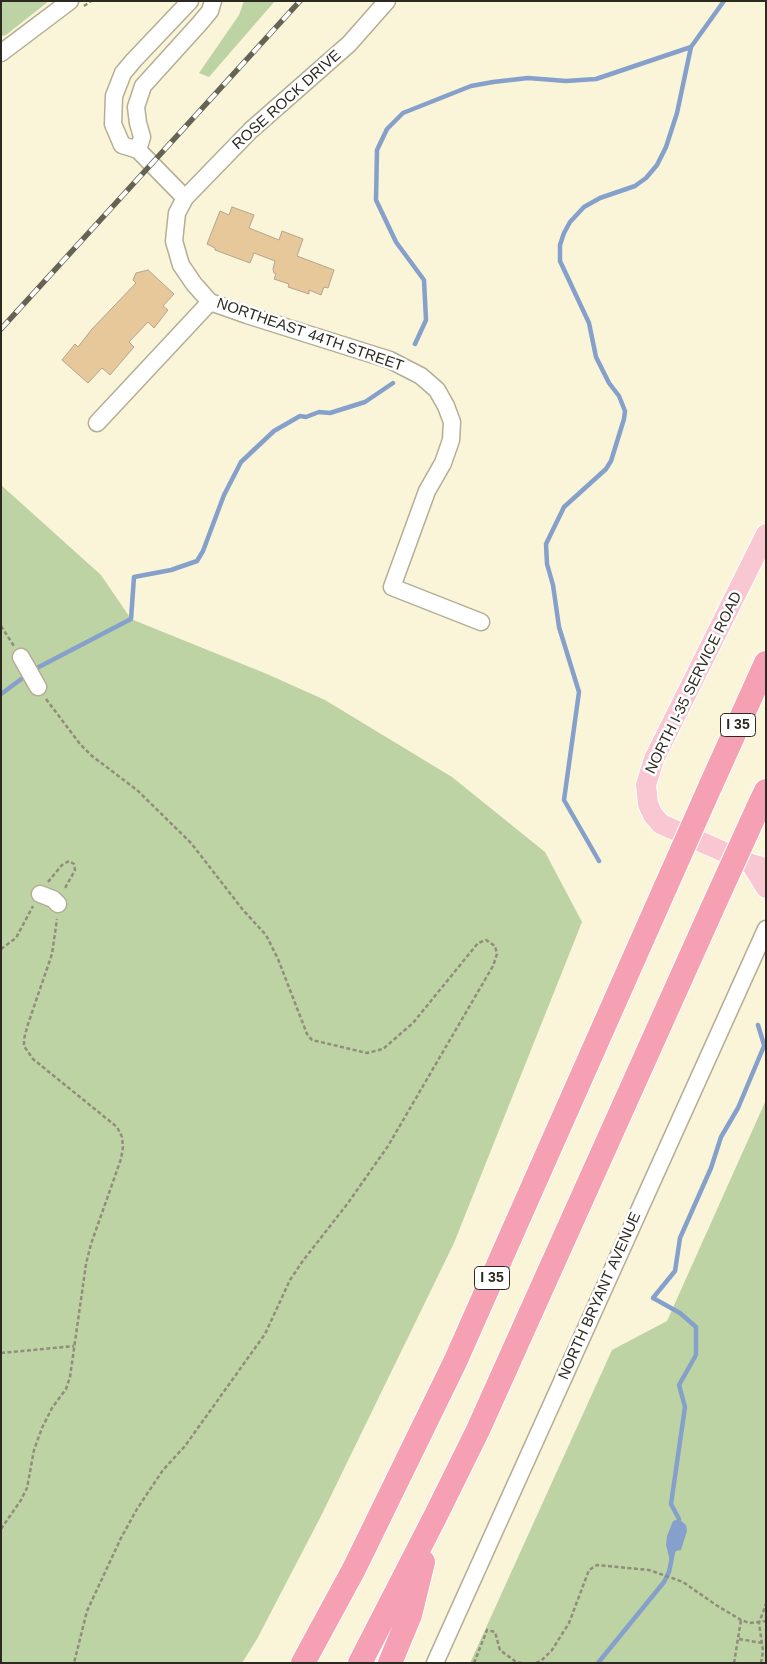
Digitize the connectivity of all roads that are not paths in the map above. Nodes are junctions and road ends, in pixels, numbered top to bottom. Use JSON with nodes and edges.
{"nodes":[{"id":1,"x":70,"y":1,"type":"edge"},
{"id":2,"x":190,"y":1,"type":"edge"},
{"id":3,"x":194,"y":1,"type":"edge"},
{"id":4,"x":387,"y":1,"type":"edge"},
{"id":5,"x":212,"y":6,"type":"edge"},
{"id":6,"x":170,"y":23,"type":"junction"},
{"id":7,"x":186,"y":38,"type":"junction"},
{"id":8,"x":1,"y":53,"type":"edge"},
{"id":9,"x":124,"y":74,"type":"junction"},
{"id":10,"x":142,"y":86,"type":"junction"},
{"id":11,"x":138,"y":150,"type":"junction"},
{"id":12,"x":185,"y":198,"type":"junction"},
{"id":13,"x":210,"y":302,"type":"junction"},
{"id":14,"x":97,"y":423,"type":"dead end"},
{"id":15,"x":766,"y":534,"type":"edge"},
{"id":16,"x":481,"y":622,"type":"dead end"},
{"id":17,"x":21,"y":657,"type":"road end"},
{"id":18,"x":766,"y":663,"type":"edge"},
{"id":19,"x":38,"y":687,"type":"road end"},
{"id":20,"x":761,"y":801,"type":"edge"},
{"id":21,"x":758,"y":866,"type":"edge"},
{"id":22,"x":766,"y":888,"type":"edge"},
{"id":23,"x":40,"y":894,"type":"road end"},
{"id":24,"x":58,"y":904,"type":"road end"},
{"id":25,"x":766,"y":929,"type":"edge"},
{"id":26,"x":435,"y":1517,"type":"junction"},
{"id":27,"x":303,"y":1663,"type":"edge"},
{"id":28,"x":360,"y":1663,"type":"edge"},
{"id":29,"x":390,"y":1663,"type":"edge"},
{"id":30,"x":435,"y":1663,"type":"edge"}],
"edges":[{"from":1,"to":8,"type":"street"},
{"from":2,"to":6,"type":"street"},
{"from":3,"to":5,"type":"street"},
{"from":4,"to":12,"type":"street","name":"ROSE ROCK DRIVE"},
{"from":5,"to":7,"type":"street"},
{"from":6,"to":7,"type":"street"},
{"from":6,"to":9,"type":"street"},
{"from":7,"to":10,"type":"street"},
{"from":9,"to":10,"type":"street"},
{"from":9,"to":11,"type":"street"},
{"from":10,"to":11,"type":"street"},
{"from":11,"to":12,"type":"street"},
{"from":12,"to":13,"type":"street","name":"NORTHEAST 44TH STREET"},
{"from":13,"to":14,"type":"street"},
{"from":13,"to":16,"type":"street","name":"NORTHEAST 44TH STREET"},
{"from":15,"to":21,"type":"main road","name":"NORTH I-35 SERVICE ROAD"},
{"from":17,"to":19,"type":"street"},
{"from":18,"to":27,"type":"highway","number":"I 35","bridge":true},
{"from":20,"to":26,"type":"highway","bridge":true},
{"from":21,"to":22,"type":"main road"},
{"from":23,"to":24,"type":"street"},
{"from":25,"to":30,"type":"street","name":"NORTH BRYANT AVENUE"},
{"from":26,"to":28,"type":"highway"},
{"from":26,"to":29,"type":"highway"}]}
